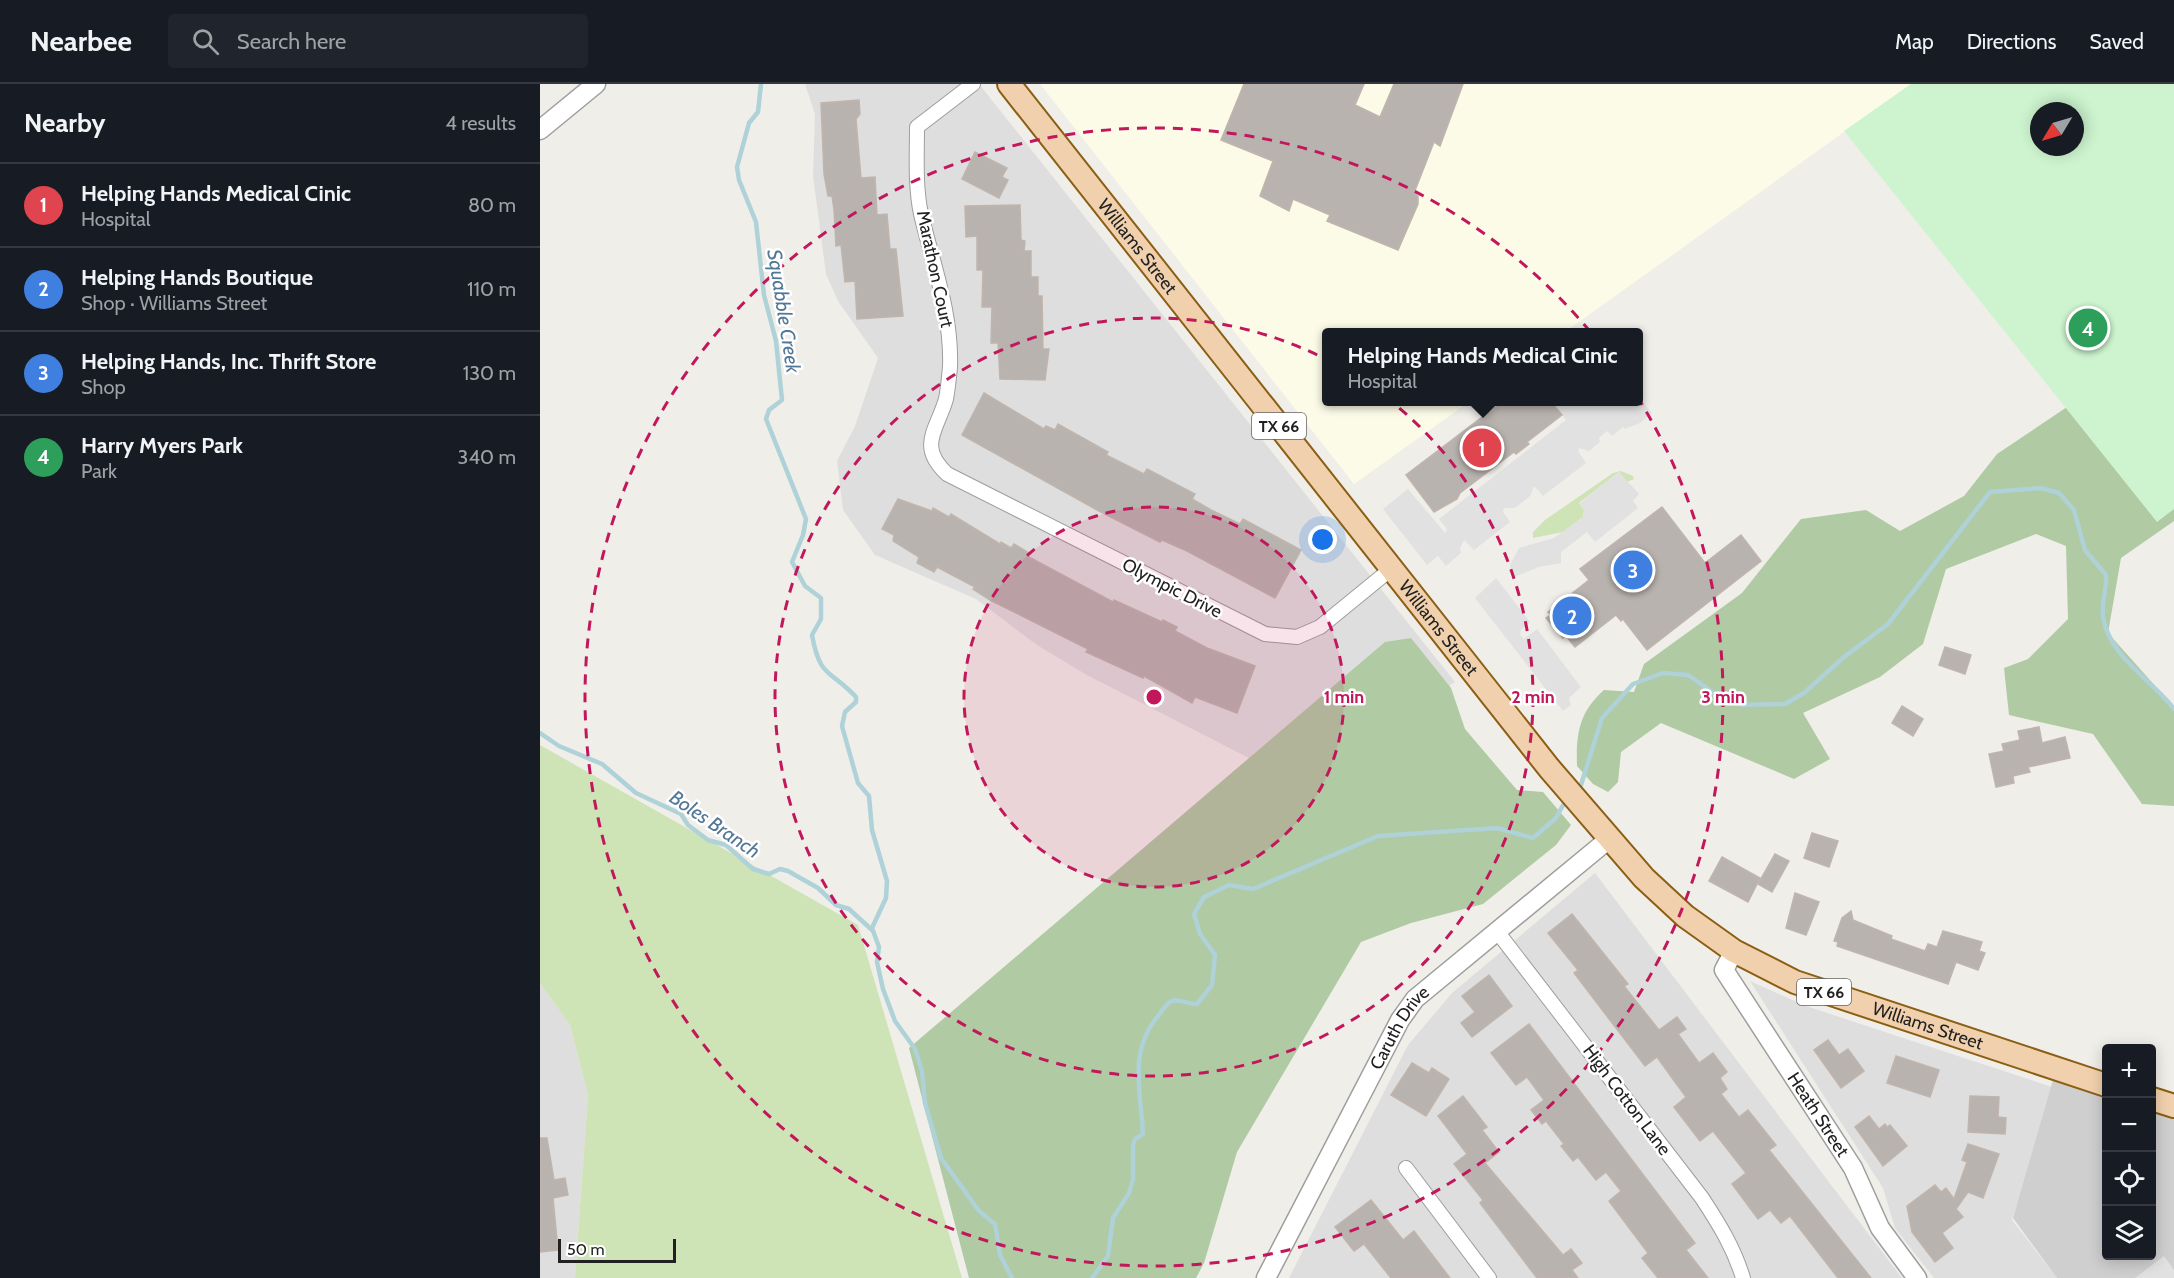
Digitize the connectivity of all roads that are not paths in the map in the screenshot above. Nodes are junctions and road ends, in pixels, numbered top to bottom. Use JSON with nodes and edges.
{"nodes":[{"id":1,"x":596,"y":84,"type":"edge"},
{"id":2,"x":973,"y":84,"type":"edge"},
{"id":3,"x":1009,"y":84,"type":"edge"},
{"id":4,"x":540,"y":130,"type":"edge"},
{"id":5,"x":947,"y":474,"type":"joint"},
{"id":6,"x":1391,"y":569,"type":"junction"},
{"id":7,"x":1609,"y":838,"type":"junction"},
{"id":8,"x":1496,"y":930,"type":"junction"},
{"id":9,"x":1734,"y":951,"type":"junction"},
{"id":10,"x":2102,"y":1084,"type":"edge"},
{"id":11,"x":2156,"y":1101,"type":"edge"},
{"id":12,"x":2174,"y":1106,"type":"edge"},
{"id":13,"x":1406,"y":1168,"type":"dead end"},
{"id":14,"x":1266,"y":1278,"type":"edge"},
{"id":15,"x":1489,"y":1278,"type":"edge"},
{"id":16,"x":1743,"y":1278,"type":"edge"},
{"id":17,"x":1917,"y":1278,"type":"edge"}],
"edges":[{"from":1,"to":4,"type":"street"},
{"from":2,"to":5,"type":"street","name":"Marathon Court"},
{"from":3,"to":6,"type":"main road","name":"Williams Street","number":"TX 66"},
{"from":5,"to":6,"type":"street","name":"Olympic Drive"},
{"from":6,"to":7,"type":"main road","name":"Williams Street","number":"TX 66"},
{"from":7,"to":8,"type":"street","name":"Caruth Drive"},
{"from":7,"to":9,"type":"main road","name":"Williams Street","number":"TX 66"},
{"from":8,"to":14,"type":"street","name":"Caruth Drive"},
{"from":8,"to":16,"type":"street","name":"High Cotton Lane"},
{"from":9,"to":10,"type":"main road","name":"Williams Street","number":"TX 66"},
{"from":9,"to":17,"type":"street","name":"Heath Street"},
{"from":11,"to":12,"type":"main road"},
{"from":13,"to":15,"type":"street"}]}
